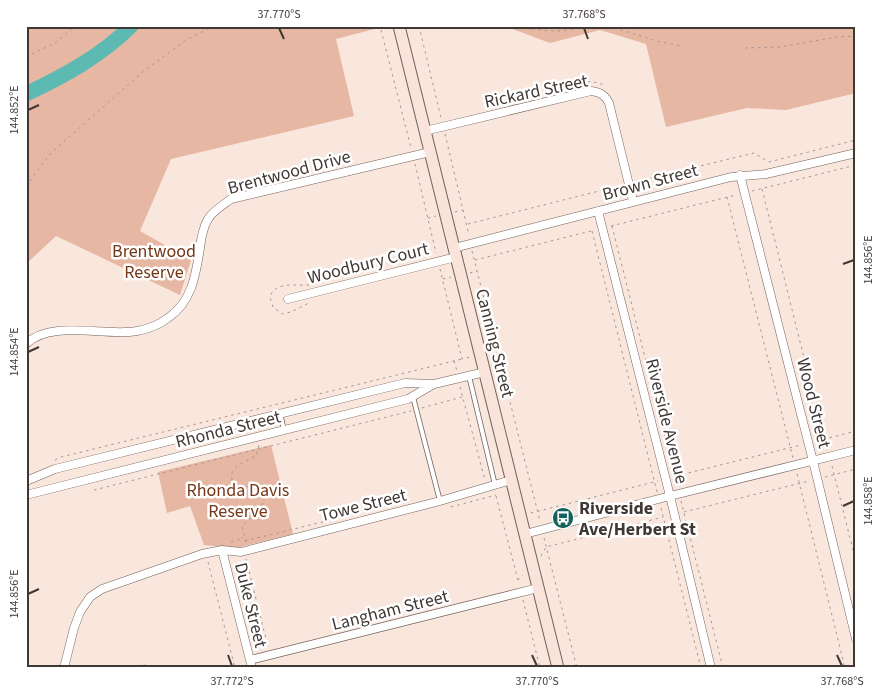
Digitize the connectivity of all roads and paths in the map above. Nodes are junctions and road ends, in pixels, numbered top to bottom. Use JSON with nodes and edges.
{"nodes":[{"id":1,"x":75,"y":26,"type":"edge"},
{"id":2,"x":213,"y":26,"type":"edge"},
{"id":3,"x":399,"y":26,"type":"edge"},
{"id":4,"x":419,"y":26,"type":"edge"},
{"id":5,"x":520,"y":26,"type":"edge"},
{"id":6,"x":584,"y":26,"type":"edge"},
{"id":7,"x":608,"y":26,"type":"edge"},
{"id":8,"x":381,"y":30,"type":"dead end"},
{"id":9,"x":856,"y":36,"type":"edge"},
{"id":10,"x":682,"y":46,"type":"dead end"},
{"id":11,"x":745,"y":48,"type":"dead end"},
{"id":12,"x":26,"y":57,"type":"edge"},
{"id":13,"x":610,"y":90,"type":"dead end"},
{"id":14,"x":514,"y":100,"type":"dead end"},
{"id":15,"x":443,"y":127,"type":"junction"},
{"id":16,"x":425,"y":131,"type":"junction"},
{"id":17,"x":856,"y":140,"type":"edge"},
{"id":18,"x":430,"y":152,"type":"junction"},
{"id":19,"x":856,"y":153,"type":"edge"},
{"id":20,"x":413,"y":156,"type":"junction"},
{"id":21,"x":856,"y":165,"type":"edge"},
{"id":22,"x":740,"y":175,"type":"junction"},
{"id":23,"x":628,"y":184,"type":"junction"},
{"id":24,"x":26,"y":186,"type":"edge"},
{"id":25,"x":762,"y":188,"type":"junction"},
{"id":26,"x":744,"y":192,"type":"junction"},
{"id":27,"x":727,"y":197,"type":"junction"},
{"id":28,"x":633,"y":201,"type":"junction"},
{"id":29,"x":598,"y":211,"type":"junction"},
{"id":30,"x":468,"y":224,"type":"junction"},
{"id":31,"x":602,"y":228,"type":"junction"},
{"id":32,"x":592,"y":231,"type":"junction"},
{"id":33,"x":471,"y":244,"type":"junction"},
{"id":34,"x":455,"y":252,"type":"junction"},
{"id":35,"x":475,"y":260,"type":"junction"},
{"id":36,"x":438,"y":262,"type":"junction"},
{"id":37,"x":288,"y":299,"type":"dead end"},
{"id":38,"x":26,"y":344,"type":"edge"},
{"id":39,"x":480,"y":354,"type":"junction"},
{"id":40,"x":462,"y":359,"type":"junction"},
{"id":41,"x":454,"y":360,"type":"junction"},
{"id":42,"x":484,"y":372,"type":"junction"},
{"id":43,"x":469,"y":376,"type":"junction"},
{"id":44,"x":458,"y":379,"type":"junction"},
{"id":45,"x":434,"y":384,"type":"junction"},
{"id":46,"x":413,"y":396,"type":"junction"},
{"id":47,"x":462,"y":398,"type":"junction"},
{"id":48,"x":416,"y":409,"type":"junction"},
{"id":49,"x":280,"y":414,"type":"junction"},
{"id":50,"x":284,"y":430,"type":"junction"},
{"id":51,"x":856,"y":431,"type":"edge"},
{"id":52,"x":262,"y":435,"type":"junction"},
{"id":53,"x":825,"y":439,"type":"junction"},
{"id":54,"x":808,"y":443,"type":"junction"},
{"id":55,"x":790,"y":448,"type":"junction"},
{"id":56,"x":258,"y":449,"type":"junction"},
{"id":57,"x":856,"y":450,"type":"edge"},
{"id":58,"x":829,"y":457,"type":"junction"},
{"id":59,"x":53,"y":461,"type":"dead end"},
{"id":60,"x":813,"y":461,"type":"junction"},
{"id":61,"x":795,"y":466,"type":"junction"},
{"id":62,"x":675,"y":476,"type":"junction"},
{"id":63,"x":666,"y":479,"type":"junction"},
{"id":64,"x":511,"y":480,"type":"junction"},
{"id":65,"x":26,"y":481,"type":"edge"},
{"id":66,"x":485,"y":481,"type":"dead end"},
{"id":67,"x":654,"y":482,"type":"junction"},
{"id":68,"x":495,"y":485,"type":"junction"},
{"id":69,"x":94,"y":490,"type":"dead end"},
{"id":70,"x":679,"y":494,"type":"junction"},
{"id":71,"x":26,"y":495,"type":"edge"},
{"id":72,"x":496,"y":495,"type":"junction"},
{"id":73,"x":670,"y":496,"type":"junction"},
{"id":74,"x":659,"y":499,"type":"junction"},
{"id":75,"x":440,"y":501,"type":"junction"},
{"id":76,"x":448,"y":508,"type":"dead end"},
{"id":77,"x":537,"y":511,"type":"junction"},
{"id":78,"x":361,"y":512,"type":"dead end"},
{"id":79,"x":520,"y":515,"type":"junction"},
{"id":80,"x":542,"y":530,"type":"junction"},
{"id":81,"x":525,"y":534,"type":"junction"},
{"id":82,"x":244,"y":538,"type":"junction"},
{"id":83,"x":223,"y":547,"type":"junction"},
{"id":84,"x":206,"y":553,"type":"junction"},
{"id":85,"x":246,"y":560,"type":"dead end"},
{"id":86,"x":856,"y":562,"type":"edge"},
{"id":87,"x":538,"y":588,"type":"junction"},
{"id":88,"x":521,"y":592,"type":"junction"},
{"id":89,"x":856,"y":638,"type":"edge"},
{"id":90,"x":270,"y":655,"type":"junction"},
{"id":91,"x":251,"y":664,"type":"edge"},
{"id":92,"x":64,"y":668,"type":"edge"},
{"id":93,"x":137,"y":668,"type":"edge"},
{"id":94,"x":156,"y":668,"type":"edge"},
{"id":95,"x":235,"y":668,"type":"edge"},
{"id":96,"x":540,"y":668,"type":"edge"},
{"id":97,"x":558,"y":668,"type":"edge"},
{"id":98,"x":576,"y":668,"type":"edge"},
{"id":99,"x":701,"y":668,"type":"edge"},
{"id":100,"x":711,"y":668,"type":"edge"},
{"id":101,"x":723,"y":668,"type":"edge"},
{"id":102,"x":845,"y":668,"type":"edge"}],
"edges":[{"from":1,"to":12,"type":"path"},
{"from":2,"to":24,"type":"path"},
{"from":3,"to":16,"type":"street","name":"Canning Street"},
{"from":4,"to":15,"type":"path"},
{"from":5,"to":6,"type":"path"},
{"from":7,"to":10,"type":"path"},
{"from":8,"to":20,"type":"path"},
{"from":9,"to":11,"type":"path"},
{"from":13,"to":14,"type":"path"},
{"from":15,"to":16,"type":"street","name":"Rickard Street"},
{"from":15,"to":23,"type":"street","name":"Rickard Street"},
{"from":15,"to":30,"type":"path"},
{"from":16,"to":18,"type":"street","name":"Canning Street"},
{"from":17,"to":23,"type":"path"},
{"from":18,"to":20,"type":"street","name":"Brentwood Drive"},
{"from":18,"to":34,"type":"street","name":"Canning Street"},
{"from":19,"to":22,"type":"street","name":"Brown Street"},
{"from":20,"to":36,"type":"path"},
{"from":20,"to":38,"type":"street","name":"Brentwood Drive"},
{"from":21,"to":25,"type":"path"},
{"from":22,"to":26,"type":"street","name":"Wood Street"},
{"from":22,"to":28,"type":"street","name":"Brown Street"},
{"from":23,"to":28,"type":"street","name":"Rickard Street"},
{"from":23,"to":30,"type":"path"},
{"from":25,"to":26,"type":"path"},
{"from":25,"to":53,"type":"path"},
{"from":26,"to":27,"type":"path"},
{"from":26,"to":54,"type":"street","name":"Wood Street"},
{"from":27,"to":55,"type":"path"},
{"from":27,"to":62,"type":"path"},
{"from":28,"to":29,"type":"street","name":"Brown Street"},
{"from":29,"to":31,"type":"street","name":"Riverside Avenue"},
{"from":29,"to":33,"type":"street","name":"Brown Street"},
{"from":30,"to":33,"type":"path"},
{"from":31,"to":32,"type":"path"},
{"from":31,"to":63,"type":"street","name":"Riverside Avenue"},
{"from":32,"to":35,"type":"path"},
{"from":32,"to":67,"type":"path"},
{"from":33,"to":34,"type":"street","name":"Brown Street"},
{"from":33,"to":35,"type":"path"},
{"from":34,"to":36,"type":"street","name":"Woodbury Court"},
{"from":34,"to":39,"type":"street","name":"Canning Street"},
{"from":35,"to":77,"type":"path"},
{"from":36,"to":37,"type":"street","name":"Woodbury Court"},
{"from":36,"to":40,"type":"path"},
{"from":39,"to":40,"type":"path"},
{"from":39,"to":42,"type":"street","name":"Canning Street"},
{"from":40,"to":41,"type":"path"},
{"from":41,"to":44,"type":"path"},
{"from":41,"to":59,"type":"path"},
{"from":42,"to":43,"type":"street","name":"Rhonda Street"},
{"from":42,"to":64,"type":"street","name":"Canning Street"},
{"from":43,"to":44,"type":"street","name":"Rhonda Street"},
{"from":43,"to":68,"type":"lane"},
{"from":44,"to":45,"type":"street","name":"Rhonda Street"},
{"from":44,"to":47,"type":"path"},
{"from":45,"to":46,"type":"street","name":"Rhonda Street"},
{"from":45,"to":49,"type":"street","name":"Rhonda Street"},
{"from":46,"to":48,"type":"lane"},
{"from":46,"to":50,"type":"street","name":"Rhonda Street"},
{"from":47,"to":48,"type":"path"},
{"from":47,"to":66,"type":"path"},
{"from":48,"to":56,"type":"path"},
{"from":48,"to":75,"type":"lane"},
{"from":49,"to":50,"type":"lane"},
{"from":49,"to":65,"type":"street","name":"Rhonda Street"},
{"from":50,"to":52,"type":"street","name":"Rhonda Street"},
{"from":51,"to":53,"type":"path"},
{"from":52,"to":56,"type":"path"},
{"from":52,"to":71,"type":"street","name":"Rhonda Street"},
{"from":53,"to":54,"type":"path"},
{"from":53,"to":58,"type":"path"},
{"from":54,"to":55,"type":"path"},
{"from":54,"to":60,"type":"street","name":"Wood Street"},
{"from":55,"to":61,"type":"path"},
{"from":55,"to":62,"type":"path"},
{"from":56,"to":69,"type":"path"},
{"from":56,"to":82,"type":"path"},
{"from":57,"to":58,"type":"street"},
{"from":58,"to":60,"type":"street"},
{"from":58,"to":86,"type":"path"},
{"from":60,"to":61,"type":"street"},
{"from":60,"to":89,"type":"street","name":"Wood Street"},
{"from":61,"to":70,"type":"street"},
{"from":61,"to":102,"type":"path"},
{"from":62,"to":70,"type":"path"},
{"from":63,"to":67,"type":"path"},
{"from":63,"to":73,"type":"street","name":"Riverside Avenue"},
{"from":64,"to":68,"type":"street","name":"Towe Street"},
{"from":64,"to":79,"type":"street","name":"Canning Street"},
{"from":67,"to":74,"type":"path"},
{"from":67,"to":77,"type":"path"},
{"from":68,"to":72,"type":"path"},
{"from":68,"to":75,"type":"street","name":"Towe Street"},
{"from":70,"to":73,"type":"street"},
{"from":70,"to":101,"type":"path"},
{"from":72,"to":76,"type":"path"},
{"from":72,"to":88,"type":"path"},
{"from":73,"to":74,"type":"street"},
{"from":73,"to":100,"type":"street","name":"Riverside Avenue"},
{"from":74,"to":80,"type":"street"},
{"from":74,"to":99,"type":"path"},
{"from":75,"to":83,"type":"street","name":"Towe Street"},
{"from":77,"to":79,"type":"path"},
{"from":77,"to":80,"type":"path"},
{"from":78,"to":82,"type":"path"},
{"from":79,"to":81,"type":"street","name":"Canning Street"},
{"from":80,"to":81,"type":"street"},
{"from":80,"to":98,"type":"path"},
{"from":81,"to":87,"type":"street","name":"Canning Street"},
{"from":82,"to":83,"type":"path"},
{"from":83,"to":84,"type":"street","name":"Towe Street"},
{"from":83,"to":91,"type":"street","name":"Duke Street"},
{"from":84,"to":92,"type":"street","name":"Towe Street"},
{"from":84,"to":95,"type":"path"},
{"from":85,"to":90,"type":"path"},
{"from":87,"to":88,"type":"street","name":"Langham Street"},
{"from":87,"to":97,"type":"street","name":"Canning Street"},
{"from":88,"to":90,"type":"street","name":"Langham Street"},
{"from":88,"to":96,"type":"path"},
{"from":90,"to":91,"type":"street","name":"Langham Street"},
{"from":93,"to":94,"type":"path"}]}
